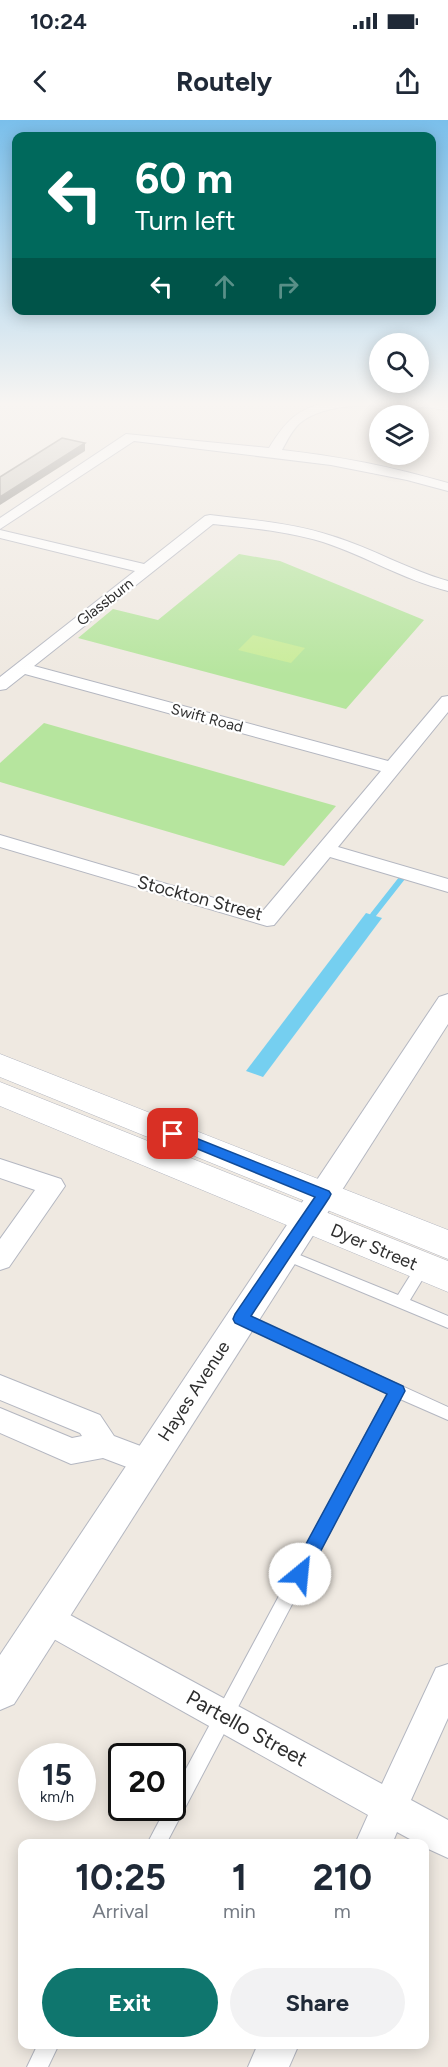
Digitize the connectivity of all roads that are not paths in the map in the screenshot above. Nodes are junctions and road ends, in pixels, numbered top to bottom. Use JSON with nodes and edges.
{"nodes":[{"id":1,"x":48,"y":493,"type":"edge"},
{"id":2,"x":0,"y":525,"type":"edge"},
{"id":3,"x":0,"y":534,"type":"edge"},
{"id":4,"x":147,"y":569,"type":"junction"},
{"id":5,"x":448,"y":586,"type":"edge"},
{"id":6,"x":22,"y":668,"type":"junction"},
{"id":7,"x":0,"y":685,"type":"edge"},
{"id":8,"x":448,"y":701,"type":"edge"},
{"id":9,"x":392,"y":768,"type":"junction"},
{"id":10,"x":0,"y":842,"type":"edge"},
{"id":11,"x":326,"y":849,"type":"junction"},
{"id":12,"x":448,"y":886,"type":"edge"},
{"id":13,"x":448,"y":1003,"type":"edge"},
{"id":14,"x":0,"y":1065,"type":"edge"},
{"id":15,"x":0,"y":1093,"type":"edge"},
{"id":16,"x":0,"y":1168,"type":"edge"},
{"id":17,"x":316,"y":1207,"type":"junction"},
{"id":18,"x":285,"y":1254,"type":"junction"},
{"id":19,"x":0,"y":1260,"type":"edge"},
{"id":20,"x":440,"y":1263,"type":"edge"},
{"id":21,"x":401,"y":1302,"type":"junction"},
{"id":22,"x":241,"y":1319,"type":"junction"},
{"id":23,"x":448,"y":1322,"type":"edge"},
{"id":24,"x":0,"y":1387,"type":"edge"},
{"id":25,"x":397,"y":1391,"type":"junction"},
{"id":26,"x":448,"y":1414,"type":"edge"},
{"id":27,"x":0,"y":1420,"type":"edge"},
{"id":28,"x":103,"y":1445,"type":"junction"},
{"id":29,"x":148,"y":1462,"type":"junction"},
{"id":30,"x":46,"y":1617,"type":"junction"},
{"id":31,"x":448,"y":1680,"type":"edge"},
{"id":32,"x":0,"y":1690,"type":"edge"},
{"id":33,"x":224,"y":1716,"type":"junction"},
{"id":34,"x":390,"y":1807,"type":"junction"},
{"id":35,"x":159,"y":1839,"type":"edge"},
{"id":36,"x":375,"y":1839,"type":"edge"},
{"id":37,"x":448,"y":1840,"type":"edge"},
{"id":38,"x":46,"y":2049,"type":"edge"},
{"id":39,"x":277,"y":2049,"type":"edge"},
{"id":40,"x":37,"y":2067,"type":"edge"},
{"id":41,"x":268,"y":2067,"type":"edge"}],
"edges":[{"from":1,"to":2,"type":"street"},
{"from":3,"to":4,"type":"street"},
{"from":4,"to":5,"type":"street","name":"Glassburn"},
{"from":4,"to":6,"type":"street","name":"Glassburn"},
{"from":6,"to":7,"type":"street","name":"Glassburn"},
{"from":6,"to":9,"type":"street","name":"Swift Road"},
{"from":8,"to":9,"type":"street","name":"Stockton Street"},
{"from":9,"to":11,"type":"street","name":"Stockton Street"},
{"from":10,"to":11,"type":"street","name":"Stockton Street"},
{"from":11,"to":12,"type":"street"},
{"from":13,"to":17,"type":"street","name":"Hayes Avenue"},
{"from":14,"to":17,"type":"main road","name":"Dyer Street"},
{"from":15,"to":17,"type":"main road","name":"Dyer Street"},
{"from":16,"to":19,"type":"street"},
{"from":17,"to":18,"type":"street","name":"Hayes Avenue"},
{"from":17,"to":20,"type":"main road","name":"Dyer Street"},
{"from":18,"to":21,"type":"lane"},
{"from":18,"to":22,"type":"street","name":"Hayes Avenue"},
{"from":20,"to":21,"type":"lane"},
{"from":21,"to":23,"type":"lane"},
{"from":22,"to":25,"type":"lane"},
{"from":22,"to":29,"type":"street","name":"Hayes Avenue"},
{"from":24,"to":28,"type":"street"},
{"from":25,"to":26,"type":"lane"},
{"from":25,"to":33,"type":"lane"},
{"from":27,"to":28,"type":"street"},
{"from":28,"to":29,"type":"street"},
{"from":29,"to":30,"type":"street","name":"Hayes Avenue"},
{"from":30,"to":32,"type":"street","name":"Hayes Avenue"},
{"from":30,"to":33,"type":"street","name":"Partello Street"},
{"from":31,"to":34,"type":"street"},
{"from":33,"to":34,"type":"street","name":"Partello Street"},
{"from":33,"to":35,"type":"lane"},
{"from":34,"to":36,"type":"street"},
{"from":34,"to":37,"type":"street","name":"Partello Street"},
{"from":38,"to":40,"type":"lane"},
{"from":39,"to":41,"type":"street"}]}
